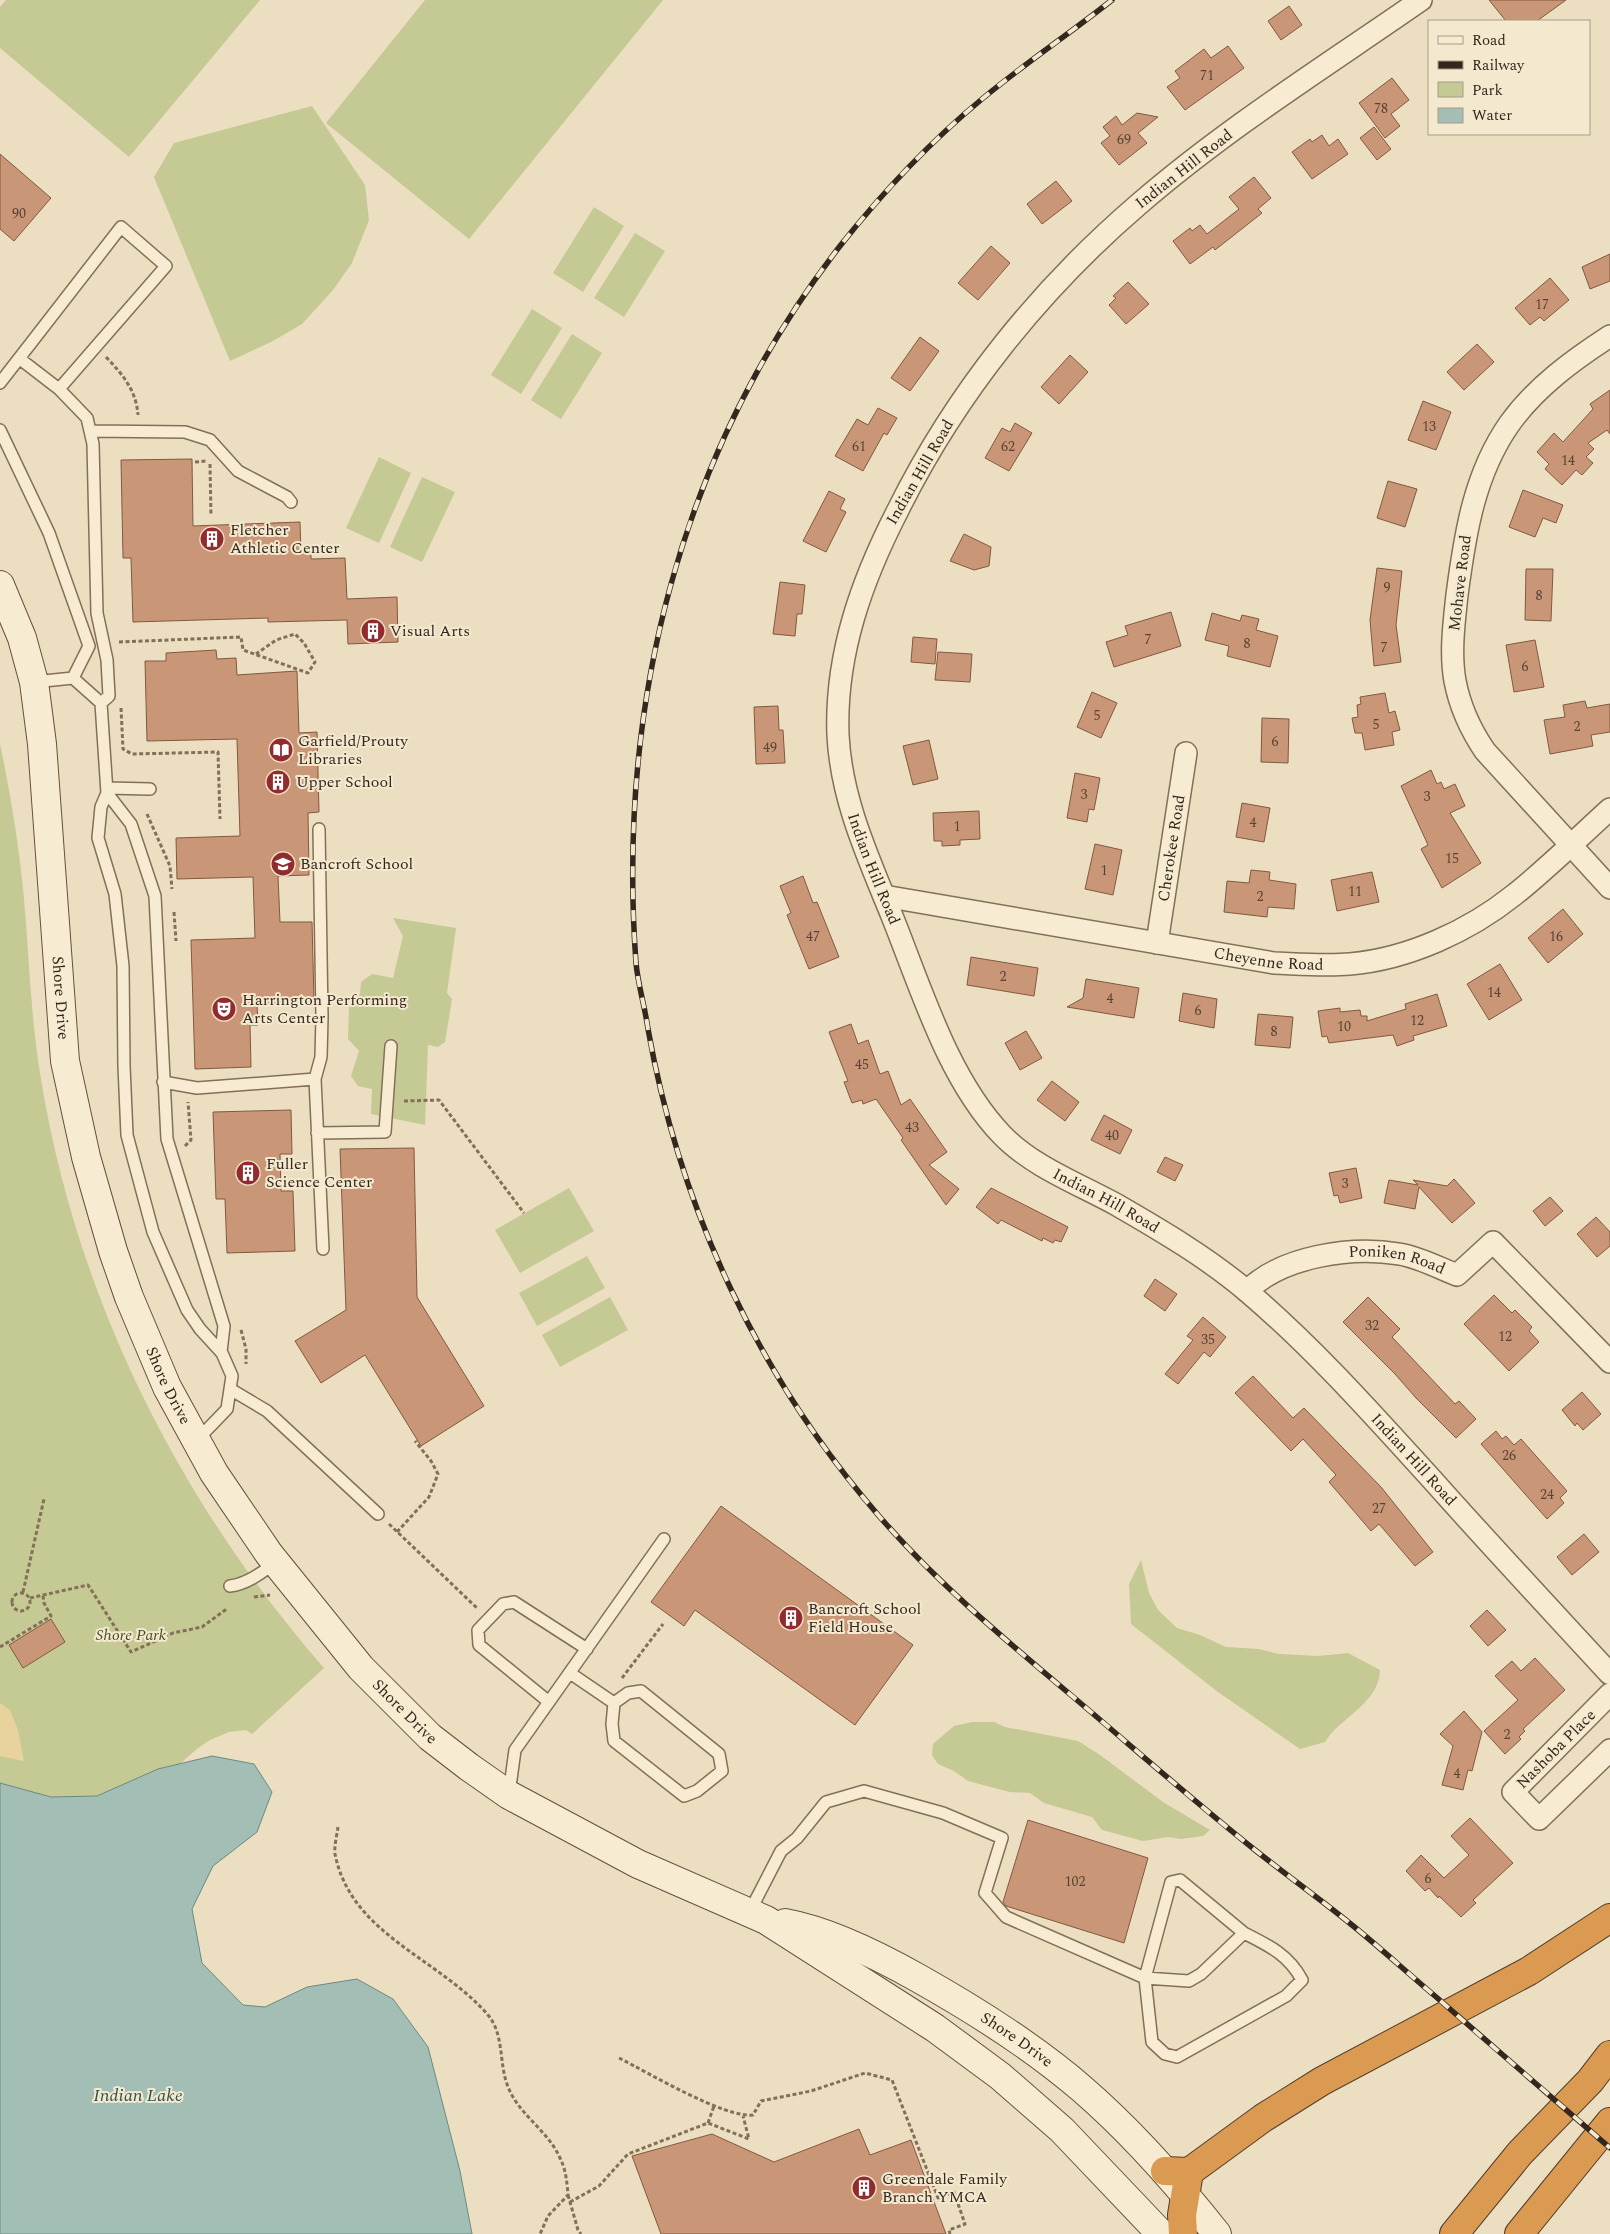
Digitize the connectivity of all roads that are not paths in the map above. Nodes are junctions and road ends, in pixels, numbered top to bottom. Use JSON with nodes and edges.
{"nodes":[{"id":1,"x":1421,"y":0,"type":"edge"},
{"id":2,"x":1610,"y":336,"type":"edge"},
{"id":3,"x":20,"y":359,"type":"junction"},
{"id":4,"x":0,"y":383,"type":"edge"},
{"id":5,"x":59,"y":389,"type":"junction"},
{"id":6,"x":0,"y":430,"type":"edge"},
{"id":7,"x":90,"y":432,"type":"junction"},
{"id":8,"x":291,"y":502,"type":"dead end"},
{"id":9,"x":0,"y":585,"type":"edge"},
{"id":10,"x":73,"y":678,"type":"junction"},
{"id":11,"x":34,"y":682,"type":"junction"},
{"id":12,"x":101,"y":703,"type":"junction"},
{"id":13,"x":1186,"y":753,"type":"dead end"},
{"id":14,"x":150,"y":789,"type":"dead end"},
{"id":15,"x":107,"y":791,"type":"junction"},
{"id":16,"x":1610,"y":809,"type":"edge"},
{"id":17,"x":320,"y":829,"type":"dead end"},
{"id":18,"x":1570,"y":845,"type":"junction"},
{"id":19,"x":1610,"y":888,"type":"edge"},
{"id":20,"x":884,"y":896,"type":"junction"},
{"id":21,"x":1157,"y":943,"type":"junction"},
{"id":22,"x":391,"y":1046,"type":"dead end"},
{"id":23,"x":315,"y":1079,"type":"junction"},
{"id":24,"x":163,"y":1082,"type":"junction"},
{"id":25,"x":317,"y":1133,"type":"junction"},
{"id":26,"x":323,"y":1249,"type":"dead end"},
{"id":27,"x":1247,"y":1292,"type":"junction"},
{"id":28,"x":221,"y":1352,"type":"junction"},
{"id":29,"x":1610,"y":1362,"type":"edge"},
{"id":30,"x":230,"y":1389,"type":"junction"},
{"id":31,"x":196,"y":1441,"type":"junction"},
{"id":32,"x":378,"y":1514,"type":"road end"},
{"id":33,"x":664,"y":1540,"type":"dead end"},
{"id":34,"x":276,"y":1562,"type":"junction"},
{"id":35,"x":230,"y":1586,"type":"dead end"},
{"id":36,"x":587,"y":1649,"type":"junction"},
{"id":37,"x":570,"y":1673,"type":"junction"},
{"id":38,"x":1610,"y":1674,"type":"edge"},
{"id":39,"x":1610,"y":1694,"type":"edge"},
{"id":40,"x":610,"y":1701,"type":"junction"},
{"id":41,"x":549,"y":1702,"type":"junction"},
{"id":42,"x":1610,"y":1750,"type":"edge"},
{"id":43,"x":509,"y":1795,"type":"junction"},
{"id":44,"x":757,"y":1917,"type":"junction"},
{"id":45,"x":1610,"y":1918,"type":"edge"},
{"id":46,"x":1244,"y":1933,"type":"junction"},
{"id":47,"x":1145,"y":1978,"type":"junction"},
{"id":48,"x":1610,"y":2055,"type":"edge"},
{"id":49,"x":1610,"y":2122,"type":"edge"},
{"id":50,"x":1180,"y":2179,"type":"junction"},
{"id":51,"x":1161,"y":2234,"type":"edge"},
{"id":52,"x":1183,"y":2234,"type":"edge"},
{"id":53,"x":1218,"y":2234,"type":"edge"},
{"id":54,"x":1454,"y":2234,"type":"edge"},
{"id":55,"x":1519,"y":2234,"type":"edge"}],
"edges":[{"from":1,"to":20,"type":"street","name":"Indian Hill Road"},
{"from":2,"to":18,"type":"street","name":"Mohave Road"},
{"from":3,"to":4,"type":"lane"},
{"from":3,"to":5,"type":"lane"},
{"from":3,"to":5,"type":"lane"},
{"from":5,"to":7,"type":"lane"},
{"from":6,"to":10,"type":"lane"},
{"from":7,"to":8,"type":"lane"},
{"from":7,"to":12,"type":"lane"},
{"from":9,"to":11,"type":"main road","name":"Shore Drive"},
{"from":10,"to":11,"type":"lane"},
{"from":10,"to":12,"type":"lane"},
{"from":11,"to":31,"type":"main road","name":"Shore Drive"},
{"from":12,"to":15,"type":"lane"},
{"from":13,"to":21,"type":"street","name":"Cherokee Road"},
{"from":14,"to":15,"type":"lane"},
{"from":15,"to":24,"type":"lane"},
{"from":15,"to":28,"type":"lane"},
{"from":16,"to":18,"type":"street","name":"Cheyenne Road"},
{"from":17,"to":23,"type":"lane"},
{"from":18,"to":19,"type":"street","name":"Mohave Road"},
{"from":18,"to":21,"type":"street","name":"Cheyenne Road"},
{"from":20,"to":21,"type":"street","name":"Cheyenne Road"},
{"from":20,"to":27,"type":"street","name":"Indian Hill Road"},
{"from":22,"to":25,"type":"lane"},
{"from":23,"to":24,"type":"lane"},
{"from":23,"to":25,"type":"lane"},
{"from":24,"to":28,"type":"lane"},
{"from":25,"to":26,"type":"lane"},
{"from":27,"to":29,"type":"street","name":"Poniken Road"},
{"from":27,"to":38,"type":"street","name":"Indian Hill Road"},
{"from":28,"to":30,"type":"lane"},
{"from":30,"to":31,"type":"lane"},
{"from":30,"to":32,"type":"lane"},
{"from":31,"to":34,"type":"main road","name":"Shore Drive"},
{"from":33,"to":36,"type":"lane"},
{"from":34,"to":35,"type":"lane"},
{"from":34,"to":43,"type":"main road","name":"Shore Drive"},
{"from":36,"to":37,"type":"lane"},
{"from":36,"to":41,"type":"lane"},
{"from":37,"to":40,"type":"lane"},
{"from":37,"to":41,"type":"lane"},
{"from":39,"to":42,"type":"street","name":"Nashoba Place"},
{"from":40,"to":40,"type":"lane"},
{"from":41,"to":43,"type":"lane"},
{"from":43,"to":44,"type":"main road","name":"Shore Drive"},
{"from":44,"to":47,"type":"lane"},
{"from":44,"to":50,"type":"main road","name":"Shore Drive"},
{"from":44,"to":51,"type":"main road","name":"Shore Drive"},
{"from":45,"to":50,"type":"highway"},
{"from":46,"to":47,"type":"lane"},
{"from":46,"to":47,"type":"lane"},
{"from":46,"to":47,"type":"lane"},
{"from":48,"to":54,"type":"highway"},
{"from":49,"to":55,"type":"highway"},
{"from":50,"to":52,"type":"highway"},
{"from":50,"to":53,"type":"main road","name":"Shore Drive"}]}
